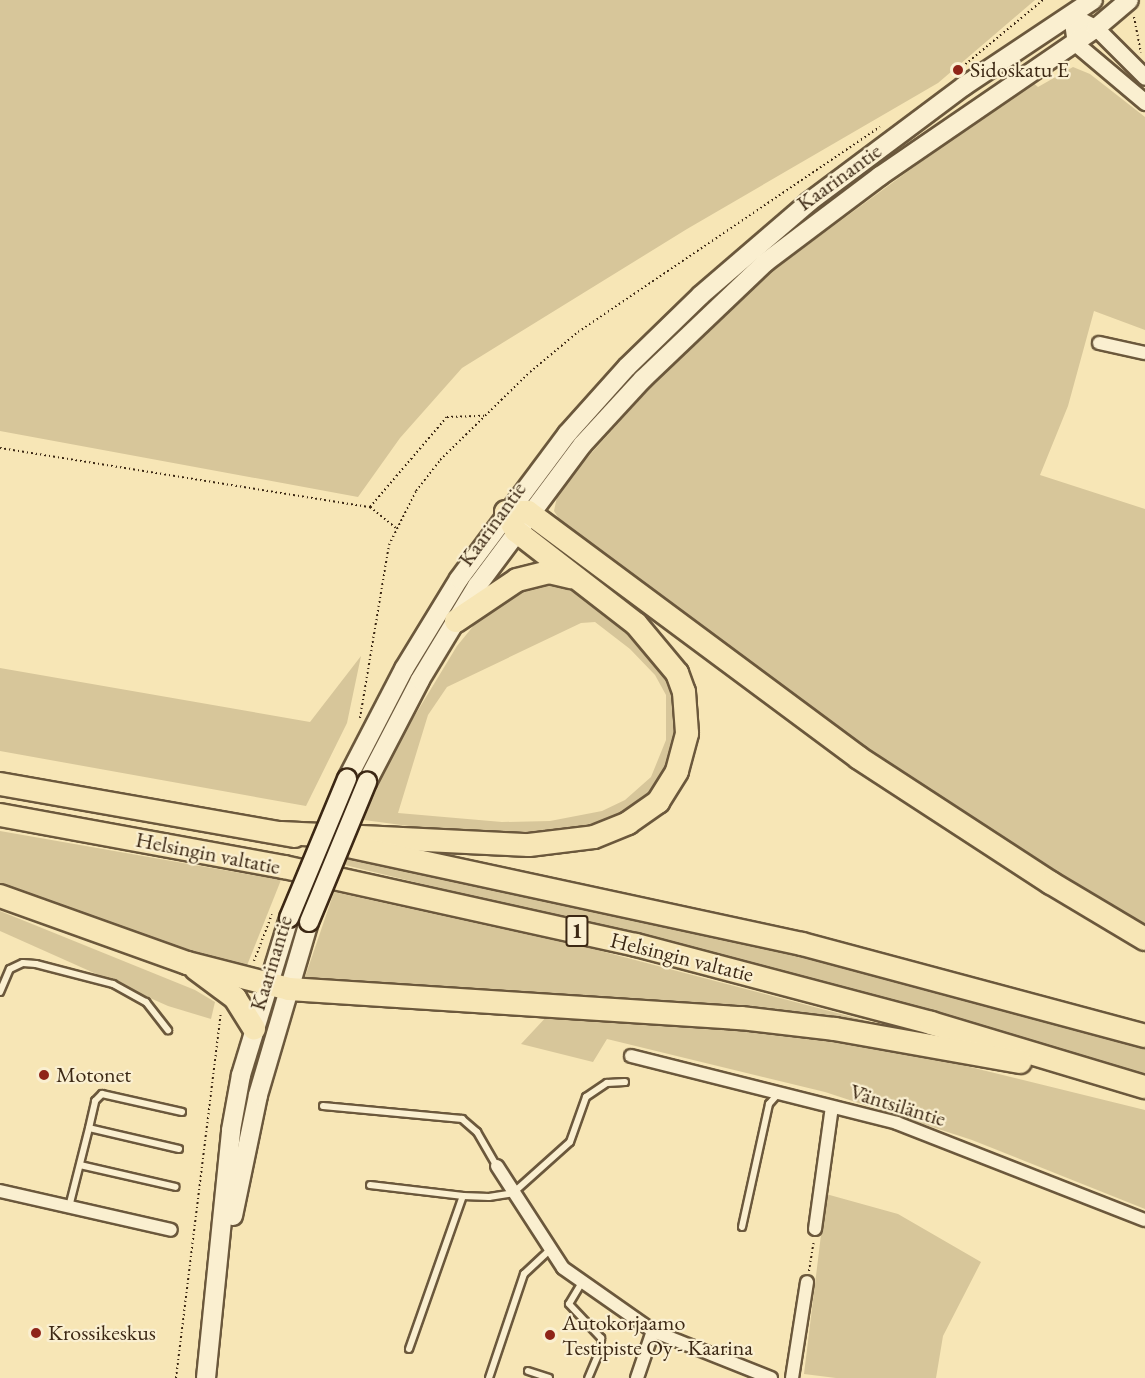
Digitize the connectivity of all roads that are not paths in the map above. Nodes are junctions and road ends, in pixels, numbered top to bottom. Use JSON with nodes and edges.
{"nodes":[{"id":1,"x":1093,"y":0,"type":"edge"},
{"id":2,"x":1131,"y":9,"type":"edge"},
{"id":3,"x":1071,"y":15,"type":"junction"},
{"id":4,"x":1096,"y":28,"type":"junction"},
{"id":5,"x":1076,"y":43,"type":"junction"},
{"id":6,"x":1145,"y":77,"type":"edge"},
{"id":7,"x":1145,"y":102,"type":"edge"},
{"id":8,"x":1099,"y":343,"type":"dead end"},
{"id":9,"x":1145,"y":354,"type":"edge"},
{"id":10,"x":517,"y":518,"type":"junction"},
{"id":11,"x":573,"y":578,"type":"junction"},
{"id":12,"x":456,"y":621,"type":"junction"},
{"id":13,"x":0,"y":784,"type":"edge"},
{"id":14,"x":0,"y":815,"type":"edge"},
{"id":15,"x":281,"y":833,"type":"junction"},
{"id":16,"x":0,"y":896,"type":"edge"},
{"id":17,"x":1145,"y":939,"type":"edge"},
{"id":18,"x":187,"y":963,"type":"junction"},
{"id":19,"x":268,"y":985,"type":"junction"},
{"id":20,"x":0,"y":992,"type":"edge"},
{"id":21,"x":254,"y":1029,"type":"junction"},
{"id":22,"x":168,"y":1030,"type":"dead end"},
{"id":23,"x":1145,"y":1036,"type":"edge"},
{"id":24,"x":631,"y":1056,"type":"dead end"},
{"id":25,"x":626,"y":1082,"type":"dead end"},
{"id":26,"x":1135,"y":1084,"type":"edge"},
{"id":27,"x":779,"y":1093,"type":"junction"},
{"id":28,"x":323,"y":1106,"type":"dead end"},
{"id":29,"x":832,"y":1107,"type":"junction"},
{"id":30,"x":182,"y":1112,"type":"dead end"},
{"id":31,"x":88,"y":1128,"type":"junction"},
{"id":32,"x":179,"y":1149,"type":"dead end"},
{"id":33,"x":80,"y":1165,"type":"junction"},
{"id":34,"x":497,"y":1166,"type":"joint"},
{"id":35,"x":370,"y":1185,"type":"dead end"},
{"id":36,"x":176,"y":1187,"type":"dead end"},
{"id":37,"x":0,"y":1191,"type":"edge"},
{"id":38,"x":513,"y":1192,"type":"junction"},
{"id":39,"x":463,"y":1196,"type":"junction"},
{"id":40,"x":69,"y":1207,"type":"junction"},
{"id":41,"x":1145,"y":1220,"type":"edge"},
{"id":42,"x":742,"y":1227,"type":"dead end"},
{"id":43,"x":815,"y":1229,"type":"road end"},
{"id":44,"x":171,"y":1230,"type":"dead end"},
{"id":45,"x":549,"y":1251,"type":"junction"},
{"id":46,"x":807,"y":1282,"type":"road end"},
{"id":47,"x":581,"y":1284,"type":"junction"},
{"id":48,"x":216,"y":1300,"type":"junction"},
{"id":49,"x":653,"y":1330,"type":"junction"},
{"id":50,"x":409,"y":1349,"type":"dead end"},
{"id":51,"x":528,"y":1371,"type":"dead end"},
{"id":52,"x":206,"y":1378,"type":"edge"},
{"id":53,"x":489,"y":1378,"type":"edge"},
{"id":54,"x":549,"y":1378,"type":"edge"},
{"id":55,"x":588,"y":1378,"type":"edge"},
{"id":56,"x":637,"y":1378,"type":"edge"},
{"id":57,"x":771,"y":1378,"type":"edge"},
{"id":58,"x":792,"y":1378,"type":"edge"}],
"edges":[{"from":1,"to":3,"type":"main road","name":"Kaarinantie"},
{"from":2,"to":4,"type":"main road","name":"Kaarinantie"},
{"from":3,"to":4,"type":"street"},
{"from":3,"to":5,"type":"street"},
{"from":3,"to":10,"type":"main road","name":"Kaarinantie"},
{"from":4,"to":5,"type":"main road","name":"Kaarinantie"},
{"from":4,"to":6,"type":"street"},
{"from":5,"to":7,"type":"street"},
{"from":5,"to":10,"type":"main road","name":"Kaarinantie"},
{"from":8,"to":9,"type":"street"},
{"from":10,"to":11,"type":"highway"},
{"from":10,"to":12,"type":"main road","name":"Kaarinantie"},
{"from":10,"to":17,"type":"highway"},
{"from":10,"to":19,"type":"main road","name":"Kaarinantie","bridge":true},
{"from":11,"to":12,"type":"highway"},
{"from":11,"to":15,"type":"highway"},
{"from":12,"to":19,"type":"main road","name":"Kaarinantie","bridge":true},
{"from":13,"to":15,"type":"highway","name":"Helsingin valtatie","number":"1"},
{"from":14,"to":26,"type":"highway","name":"Helsingin valtatie","number":"1"},
{"from":15,"to":23,"type":"highway","name":"Helsingin valtatie","number":"1"},
{"from":16,"to":18,"type":"highway"},
{"from":18,"to":19,"type":"highway"},
{"from":18,"to":21,"type":"highway"},
{"from":19,"to":21,"type":"main road","name":"Kaarinantie"},
{"from":19,"to":26,"type":"highway"},
{"from":19,"to":48,"type":"main road","name":"Kaarinantie"},
{"from":20,"to":22,"type":"lane"},
{"from":21,"to":48,"type":"main road","name":"Kaarinantie"},
{"from":24,"to":27,"type":"street","name":"Väntsiläntie"},
{"from":25,"to":38,"type":"lane"},
{"from":27,"to":29,"type":"street","name":"Väntsiläntie"},
{"from":27,"to":42,"type":"lane"},
{"from":28,"to":34,"type":"lane"},
{"from":29,"to":41,"type":"street","name":"Väntsiläntie"},
{"from":29,"to":43,"type":"street"},
{"from":30,"to":31,"type":"lane"},
{"from":31,"to":32,"type":"lane"},
{"from":31,"to":33,"type":"lane"},
{"from":33,"to":36,"type":"lane"},
{"from":33,"to":40,"type":"lane"},
{"from":34,"to":38,"type":"street"},
{"from":35,"to":39,"type":"lane"},
{"from":37,"to":40,"type":"street"},
{"from":38,"to":39,"type":"lane"},
{"from":38,"to":45,"type":"street"},
{"from":39,"to":50,"type":"lane"},
{"from":40,"to":44,"type":"street"},
{"from":45,"to":47,"type":"street"},
{"from":45,"to":53,"type":"lane"},
{"from":46,"to":58,"type":"street"},
{"from":47,"to":49,"type":"street"},
{"from":47,"to":55,"type":"lane"},
{"from":48,"to":52,"type":"main road","name":"Kaarinantie"},
{"from":49,"to":56,"type":"street"},
{"from":49,"to":57,"type":"street"},
{"from":51,"to":54,"type":"lane"}]}
